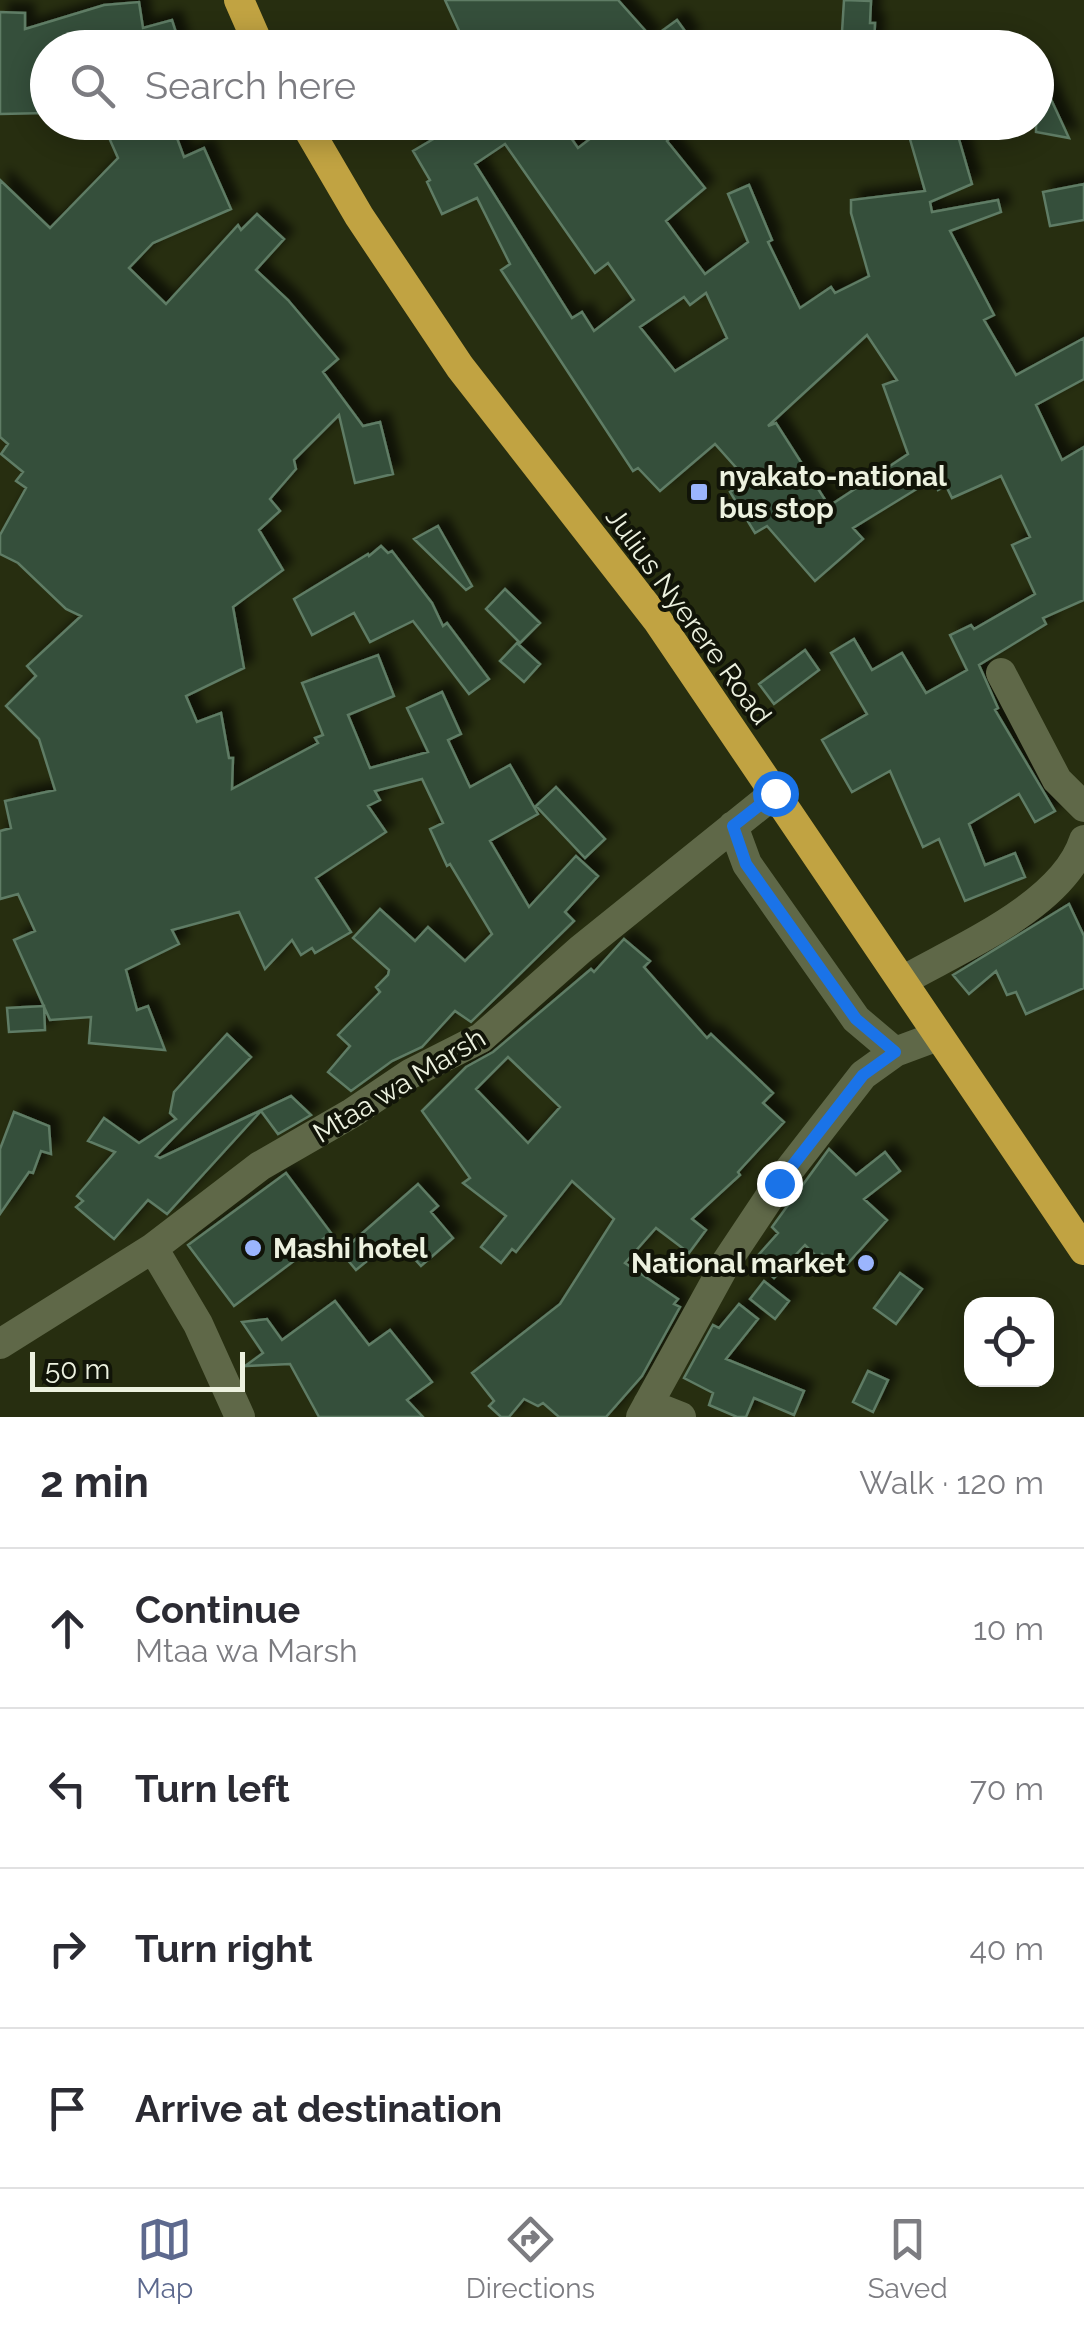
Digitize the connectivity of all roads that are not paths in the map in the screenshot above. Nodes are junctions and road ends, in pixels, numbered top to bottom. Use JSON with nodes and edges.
{"nodes":[{"id":1,"x":239,"y":0,"type":"edge"},
{"id":2,"x":252,"y":30,"type":"edge"},
{"id":3,"x":315,"y":140,"type":"edge"},
{"id":4,"x":1001,"y":673,"type":"dead end"},
{"id":5,"x":775,"y":793,"type":"junction"},
{"id":6,"x":1084,"y":807,"type":"edge"},
{"id":7,"x":733,"y":826,"type":"junction"},
{"id":8,"x":1083,"y":851,"type":"edge"},
{"id":9,"x":904,"y":980,"type":"junction"},
{"id":10,"x":938,"y":1036,"type":"junction"},
{"id":11,"x":895,"y":1052,"type":"junction"},
{"id":12,"x":153,"y":1248,"type":"junction"},
{"id":13,"x":1084,"y":1250,"type":"edge"},
{"id":14,"x":0,"y":1344,"type":"edge"},
{"id":15,"x":645,"y":1410,"type":"edge"},
{"id":16,"x":240,"y":1417,"type":"edge"},
{"id":17,"x":681,"y":1417,"type":"edge"}],
"edges":[{"from":1,"to":2,"type":"highway"},
{"from":3,"to":5,"type":"highway","name":"Julius Nyerere Road"},
{"from":4,"to":6,"type":"street"},
{"from":5,"to":7,"type":"street","name":"Mtaa wa Marsh"},
{"from":5,"to":9,"type":"highway","name":"Julius Nyerere Road"},
{"from":7,"to":11,"type":"street"},
{"from":7,"to":12,"type":"street","name":"Mtaa wa Marsh"},
{"from":8,"to":9,"type":"street"},
{"from":9,"to":10,"type":"highway","name":"Julius Nyerere Road"},
{"from":10,"to":11,"type":"street"},
{"from":10,"to":13,"type":"highway","name":"Julius Nyerere Road"},
{"from":11,"to":15,"type":"street"},
{"from":12,"to":14,"type":"street","name":"Mtaa wa Marsh"},
{"from":12,"to":16,"type":"street"},
{"from":15,"to":17,"type":"street"}]}
